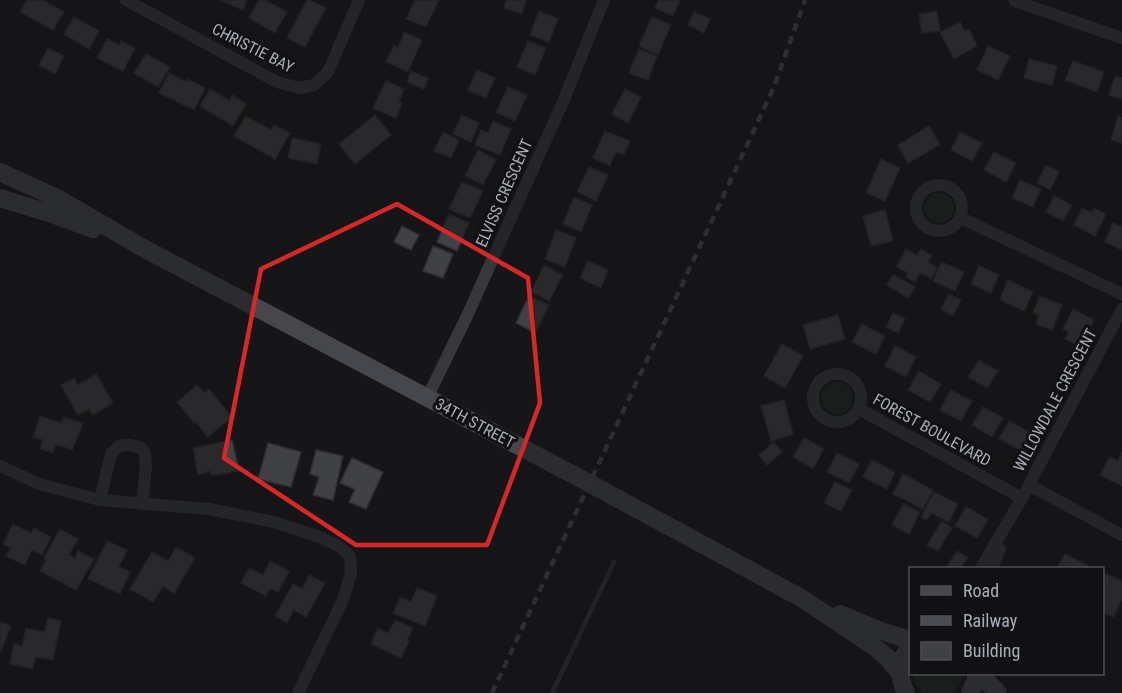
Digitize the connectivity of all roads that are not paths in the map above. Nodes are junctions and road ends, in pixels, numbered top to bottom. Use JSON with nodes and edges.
{"nodes":[{"id":1,"x":126,"y":0,"type":"edge"},
{"id":2,"x":358,"y":0,"type":"edge"},
{"id":3,"x":604,"y":0,"type":"edge"},
{"id":4,"x":1015,"y":2,"type":"edge"},
{"id":5,"x":1122,"y":38,"type":"edge"},
{"id":6,"x":0,"y":172,"type":"edge"},
{"id":7,"x":0,"y":198,"type":"edge"},
{"id":8,"x":961,"y":218,"type":"dead end"},
{"id":9,"x":145,"y":249,"type":"junction"},
{"id":10,"x":1122,"y":294,"type":"edge"},
{"id":11,"x":1122,"y":309,"type":"edge"},
{"id":12,"x":427,"y":398,"type":"junction"},
{"id":13,"x":859,"y":409,"type":"dead end"},
{"id":14,"x":0,"y":466,"type":"edge"},
{"id":15,"x":1029,"y":485,"type":"junction"},
{"id":16,"x":100,"y":500,"type":"junction"},
{"id":17,"x":1020,"y":502,"type":"junction"},
{"id":18,"x":142,"y":504,"type":"junction"},
{"id":19,"x":1122,"y":536,"type":"edge"},
{"id":20,"x":982,"y":567,"type":"edge"},
{"id":21,"x":992,"y":567,"type":"edge"},
{"id":22,"x":803,"y":599,"type":"junction"},
{"id":23,"x":909,"y":640,"type":"edge"},
{"id":24,"x":909,"y":649,"type":"edge"},
{"id":25,"x":900,"y":673,"type":"junction"},
{"id":26,"x":978,"y":675,"type":"edge"},
{"id":27,"x":979,"y":675,"type":"edge"},
{"id":28,"x":298,"y":693,"type":"edge"},
{"id":29,"x":906,"y":693,"type":"edge"},
{"id":30,"x":970,"y":693,"type":"edge"},
{"id":31,"x":998,"y":693,"type":"edge"}],
"edges":[{"from":1,"to":2,"type":"street","name":"CHRISTIE BAY"},
{"from":3,"to":12,"type":"street","name":"ELVISS CRESCENT"},
{"from":4,"to":5,"type":"street"},
{"from":6,"to":9,"type":"main road","name":"34TH STREET"},
{"from":7,"to":9,"type":"main road","name":"34TH STREET"},
{"from":8,"to":10,"type":"street"},
{"from":9,"to":12,"type":"main road","name":"34TH STREET"},
{"from":11,"to":15,"type":"street","name":"WILLOWDALE CRESCENT"},
{"from":12,"to":22,"type":"main road","name":"34TH STREET"},
{"from":13,"to":17,"type":"street","name":"FOREST BOULEVARD"},
{"from":14,"to":16,"type":"street"},
{"from":15,"to":17,"type":"street","name":"WILLOWDALE CRESCENT"},
{"from":15,"to":19,"type":"street"},
{"from":16,"to":18,"type":"street"},
{"from":16,"to":18,"type":"street"},
{"from":17,"to":20,"type":"street","name":"WILLOWDALE CRESCENT"},
{"from":17,"to":21,"type":"street","name":"WILLOWDALE CRESCENT"},
{"from":18,"to":28,"type":"street"},
{"from":22,"to":23,"type":"main road","name":"34TH STREET"},
{"from":22,"to":25,"type":"main road","name":"34TH STREET"},
{"from":24,"to":25,"type":"main road"},
{"from":25,"to":29,"type":"main road"},
{"from":26,"to":30,"type":"main road"},
{"from":27,"to":31,"type":"main road"}]}
